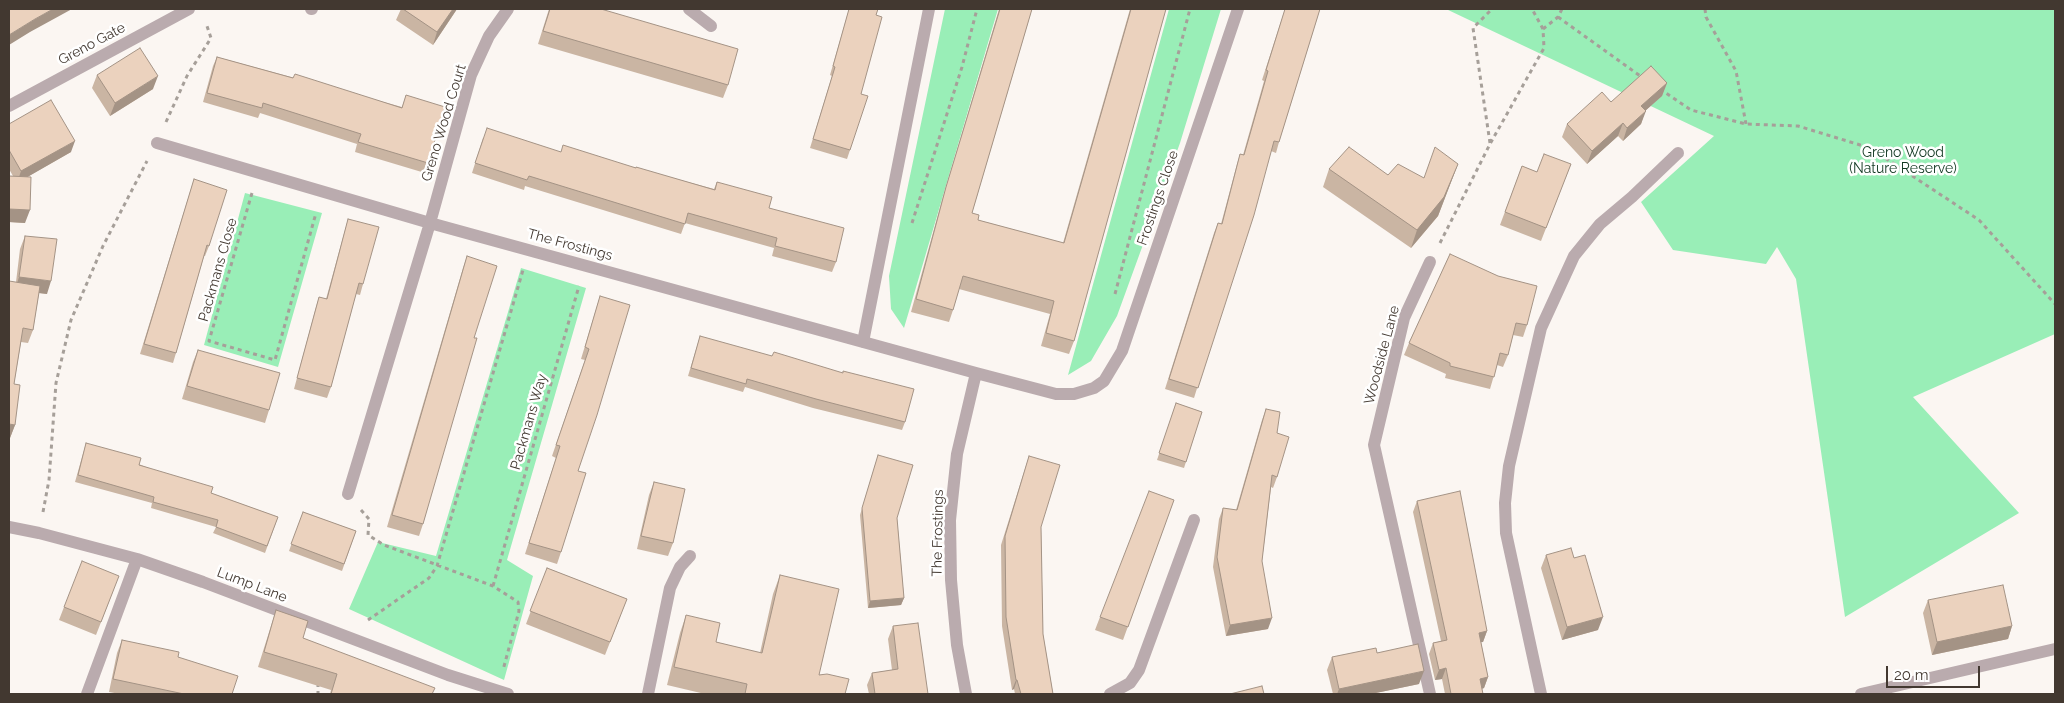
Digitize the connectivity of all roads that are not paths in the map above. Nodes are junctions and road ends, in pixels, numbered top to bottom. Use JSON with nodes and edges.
{"nodes":[{"id":1,"x":189,"y":9,"type":"edge"},
{"id":2,"x":508,"y":9,"type":"edge"},
{"id":3,"x":689,"y":9,"type":"edge"},
{"id":4,"x":929,"y":9,"type":"edge"},
{"id":5,"x":1238,"y":9,"type":"edge"},
{"id":6,"x":711,"y":26,"type":"dead end"},
{"id":7,"x":9,"y":106,"type":"edge"},
{"id":8,"x":157,"y":143,"type":"road end"},
{"id":9,"x":1678,"y":153,"type":"dead end"},
{"id":10,"x":430,"y":223,"type":"junction"},
{"id":11,"x":1430,"y":262,"type":"road end"},
{"id":12,"x":863,"y":342,"type":"junction"},
{"id":13,"x":976,"y":373,"type":"junction"},
{"id":14,"x":1094,"y":388,"type":"joint"},
{"id":15,"x":348,"y":494,"type":"road end"},
{"id":16,"x":1194,"y":520,"type":"dead end"},
{"id":17,"x":9,"y":526,"type":"edge"},
{"id":18,"x":690,"y":556,"type":"dead end"},
{"id":19,"x":137,"y":559,"type":"junction"},
{"id":20,"x":2055,"y":648,"type":"edge"},
{"id":21,"x":503,"y":693,"type":"edge"},
{"id":22,"x":87,"y":694,"type":"edge"},
{"id":23,"x":648,"y":694,"type":"edge"},
{"id":24,"x":966,"y":694,"type":"edge"},
{"id":25,"x":1110,"y":694,"type":"edge"},
{"id":26,"x":1430,"y":694,"type":"edge"},
{"id":27,"x":1541,"y":694,"type":"edge"},
{"id":28,"x":1861,"y":694,"type":"edge"}],
"edges":[{"from":1,"to":7,"type":"street","name":"Greno Gate"},
{"from":2,"to":10,"type":"street","name":"Greno Wood Court"},
{"from":3,"to":6,"type":"street"},
{"from":4,"to":12,"type":"street"},
{"from":5,"to":14,"type":"street","name":"Frostings Close"},
{"from":8,"to":10,"type":"street","name":"The Frostings"},
{"from":9,"to":27,"type":"street"},
{"from":10,"to":12,"type":"street","name":"The Frostings"},
{"from":10,"to":15,"type":"street","name":"Greno Wood Court"},
{"from":11,"to":26,"type":"street","name":"Woodside Lane"},
{"from":12,"to":13,"type":"street","name":"The Frostings"},
{"from":13,"to":14,"type":"street","name":"The Frostings"},
{"from":13,"to":24,"type":"street","name":"The Frostings"},
{"from":16,"to":25,"type":"street"},
{"from":17,"to":19,"type":"street","name":"Lump Lane"},
{"from":18,"to":23,"type":"street"},
{"from":19,"to":21,"type":"street","name":"Lump Lane"},
{"from":19,"to":22,"type":"street"},
{"from":20,"to":28,"type":"street"}]}
